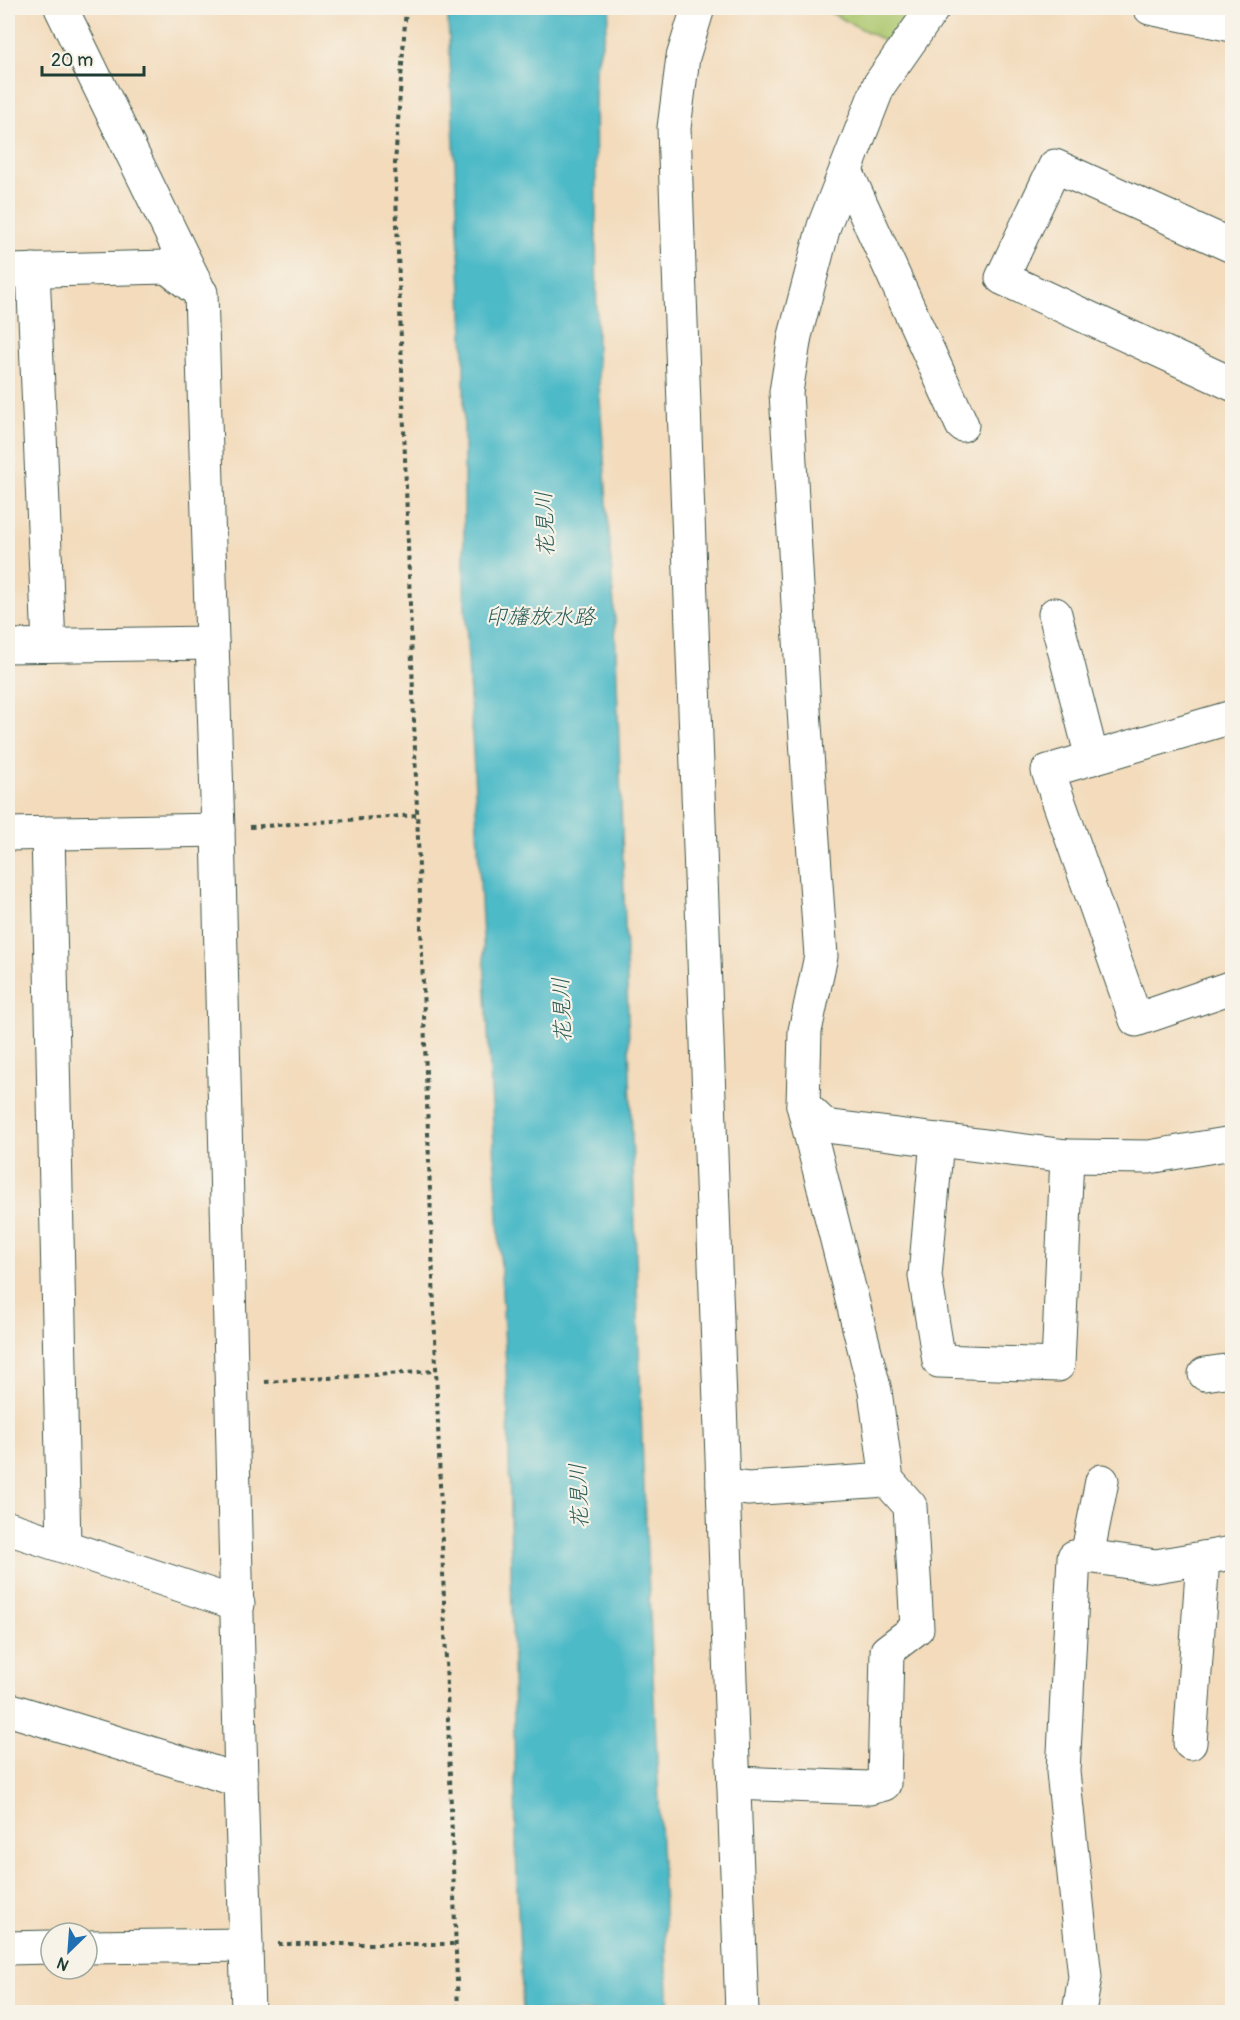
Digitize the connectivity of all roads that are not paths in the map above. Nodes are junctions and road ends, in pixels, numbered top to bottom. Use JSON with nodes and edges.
{"nodes":[{"id":1,"x":61,"y":8,"type":"edge"},
{"id":2,"x":698,"y":8,"type":"edge"},
{"id":3,"x":933,"y":8,"type":"edge"},
{"id":4,"x":1150,"y":8,"type":"edge"},
{"id":5,"x":1233,"y":26,"type":"edge"},
{"id":6,"x":846,"y":171,"type":"junction"},
{"id":7,"x":1233,"y":246,"type":"edge"},
{"id":8,"x":20,"y":271,"type":"edge"},
{"id":9,"x":201,"y":293,"type":"junction"},
{"id":10,"x":1233,"y":384,"type":"edge"},
{"id":11,"x":962,"y":425,"type":"dead end"},
{"id":12,"x":1054,"y":614,"type":"dead end"},
{"id":13,"x":212,"y":643,"type":"junction"},
{"id":14,"x":49,"y":645,"type":"junction"},
{"id":15,"x":8,"y":646,"type":"edge"},
{"id":16,"x":1233,"y":717,"type":"edge"},
{"id":17,"x":1092,"y":758,"type":"junction"},
{"id":18,"x":218,"y":830,"type":"junction"},
{"id":19,"x":48,"y":833,"type":"junction"},
{"id":20,"x":8,"y":834,"type":"edge"},
{"id":21,"x":1233,"y":987,"type":"edge"},
{"id":22,"x":802,"y":1105,"type":"junction"},
{"id":23,"x":937,"y":1140,"type":"junction"},
{"id":24,"x":1233,"y":1143,"type":"edge"},
{"id":25,"x":1067,"y":1156,"type":"junction"},
{"id":26,"x":887,"y":1480,"type":"junction"},
{"id":27,"x":1102,"y":1481,"type":"dead end"},
{"id":28,"x":723,"y":1485,"type":"junction"},
{"id":29,"x":8,"y":1528,"type":"edge"},
{"id":30,"x":64,"y":1545,"type":"junction"},
{"id":31,"x":1218,"y":1555,"type":"edge"},
{"id":32,"x":1087,"y":1556,"type":"junction"},
{"id":33,"x":238,"y":1604,"type":"junction"},
{"id":34,"x":8,"y":1709,"type":"edge"},
{"id":35,"x":1190,"y":1743,"type":"dead end"},
{"id":36,"x":241,"y":1781,"type":"junction"},
{"id":37,"x":734,"y":1783,"type":"junction"},
{"id":38,"x":246,"y":1945,"type":"junction"},
{"id":39,"x":39,"y":1947,"type":"edge"},
{"id":40,"x":99,"y":1947,"type":"edge"},
{"id":41,"x":8,"y":1948,"type":"edge"},
{"id":42,"x":248,"y":2013,"type":"edge"},
{"id":43,"x":742,"y":2013,"type":"edge"},
{"id":44,"x":1079,"y":2013,"type":"edge"}],
"edges":[{"from":1,"to":9,"type":"street"},
{"from":2,"to":28,"type":"street"},
{"from":3,"to":6,"type":"street"},
{"from":4,"to":5,"type":"street"},
{"from":6,"to":11,"type":"street"},
{"from":6,"to":22,"type":"street"},
{"from":7,"to":10,"type":"street"},
{"from":8,"to":9,"type":"street"},
{"from":8,"to":14,"type":"street"},
{"from":9,"to":13,"type":"street"},
{"from":12,"to":17,"type":"street"},
{"from":13,"to":14,"type":"street"},
{"from":13,"to":18,"type":"street"},
{"from":14,"to":15,"type":"street"},
{"from":16,"to":17,"type":"street"},
{"from":17,"to":21,"type":"street"},
{"from":18,"to":19,"type":"street"},
{"from":18,"to":33,"type":"street"},
{"from":19,"to":20,"type":"street"},
{"from":19,"to":30,"type":"street"},
{"from":22,"to":23,"type":"street"},
{"from":22,"to":26,"type":"street"},
{"from":23,"to":25,"type":"street"},
{"from":23,"to":25,"type":"street"},
{"from":24,"to":25,"type":"street"},
{"from":26,"to":28,"type":"street"},
{"from":26,"to":37,"type":"street"},
{"from":27,"to":32,"type":"street"},
{"from":28,"to":37,"type":"street"},
{"from":29,"to":30,"type":"street"},
{"from":30,"to":33,"type":"street"},
{"from":31,"to":32,"type":"street"},
{"from":31,"to":35,"type":"street"},
{"from":32,"to":44,"type":"street"},
{"from":33,"to":36,"type":"street"},
{"from":34,"to":36,"type":"street"},
{"from":36,"to":38,"type":"street"},
{"from":37,"to":43,"type":"street"},
{"from":38,"to":40,"type":"street"},
{"from":38,"to":42,"type":"street"},
{"from":39,"to":41,"type":"street"}]}
